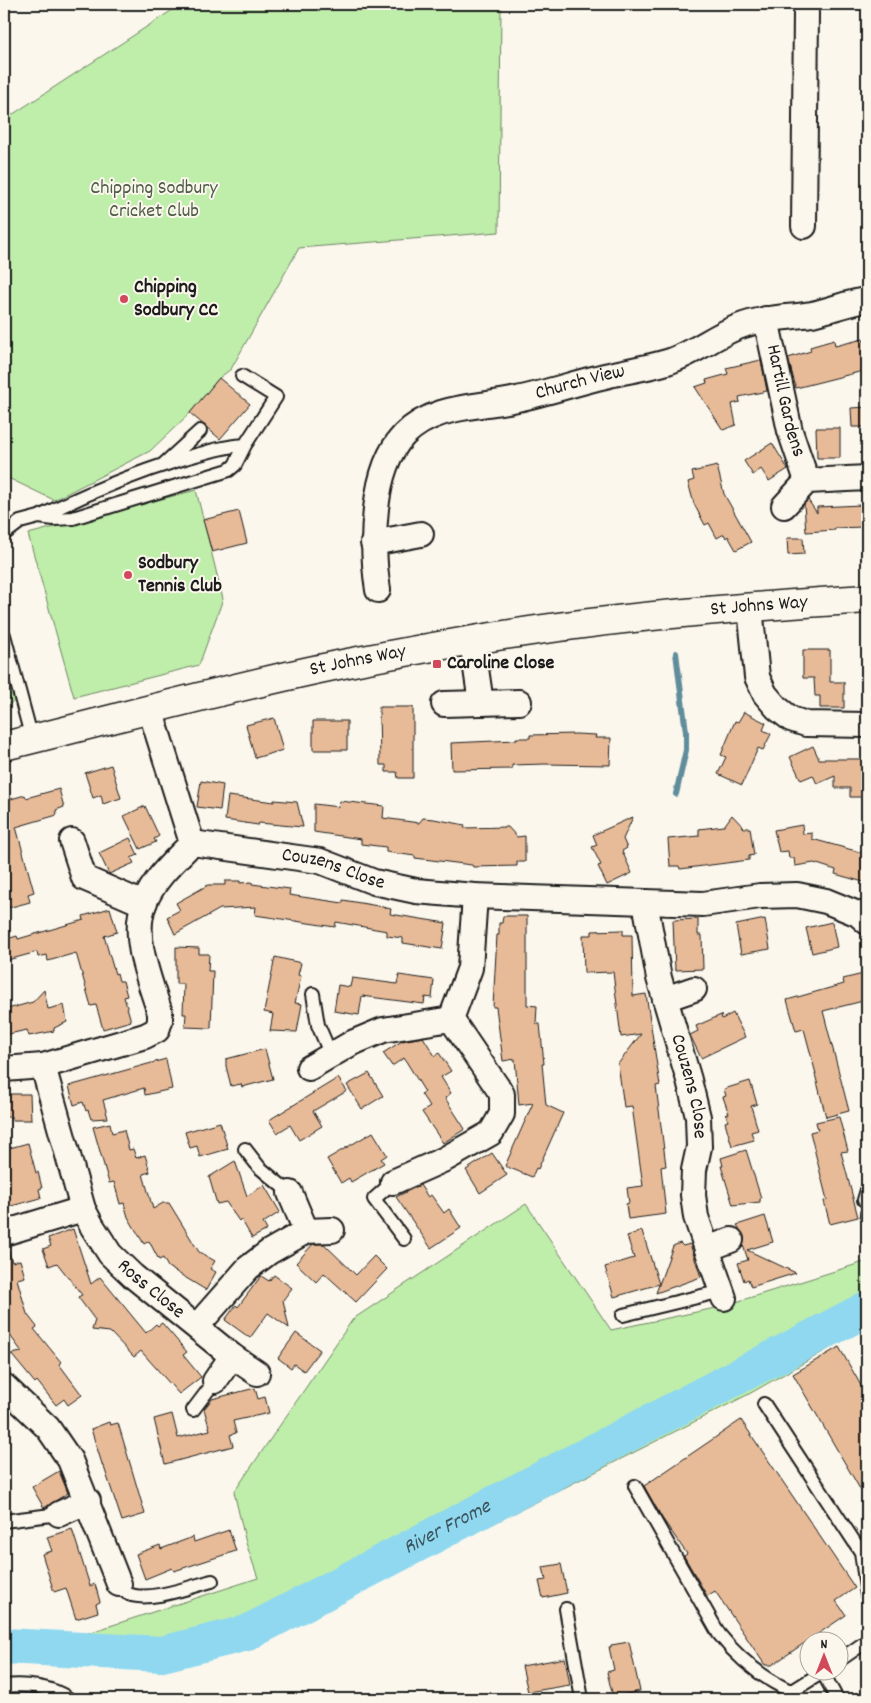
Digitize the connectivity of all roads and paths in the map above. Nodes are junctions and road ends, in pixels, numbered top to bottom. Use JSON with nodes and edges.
{"nodes":[{"id":1,"x":806,"y":13,"type":"dead end"},
{"id":2,"x":804,"y":226,"type":"dead end"},
{"id":3,"x":867,"y":300,"type":"edge"},
{"id":4,"x":766,"y":319,"type":"junction"},
{"id":5,"x":242,"y":376,"type":"dead end"},
{"id":6,"x":200,"y":430,"type":"dead end"},
{"id":7,"x":245,"y":445,"type":"junction"},
{"id":8,"x":162,"y":465,"type":"junction"},
{"id":9,"x":867,"y":478,"type":"edge"},
{"id":10,"x":807,"y":482,"type":"junction"},
{"id":11,"x":784,"y":506,"type":"dead end"},
{"id":12,"x":39,"y":517,"type":"junction"},
{"id":13,"x":4,"y":534,"type":"edge"},
{"id":14,"x":421,"y":534,"type":"dead end"},
{"id":15,"x":373,"y":543,"type":"junction"},
{"id":16,"x":378,"y":590,"type":"dead end"},
{"id":17,"x":867,"y":599,"type":"edge"},
{"id":18,"x":750,"y":606,"type":"junction"},
{"id":19,"x":4,"y":635,"type":"edge"},
{"id":20,"x":472,"y":641,"type":"junction"},
{"id":21,"x":519,"y":702,"type":"dead end"},
{"id":22,"x":482,"y":703,"type":"junction"},
{"id":23,"x":444,"y":704,"type":"dead end"},
{"id":24,"x":150,"y":709,"type":"junction"},
{"id":25,"x":867,"y":725,"type":"edge"},
{"id":26,"x":32,"y":740,"type":"junction"},
{"id":27,"x":4,"y":746,"type":"edge"},
{"id":28,"x":72,"y":841,"type":"dead end"},
{"id":29,"x":192,"y":843,"type":"junction"},
{"id":30,"x":475,"y":896,"type":"junction"},
{"id":31,"x":645,"y":902,"type":"junction"},
{"id":32,"x":144,"y":904,"type":"junction"},
{"id":33,"x":867,"y":922,"type":"edge"},
{"id":34,"x":694,"y":989,"type":"dead end"},
{"id":35,"x":313,"y":994,"type":"dead end"},
{"id":36,"x":665,"y":999,"type":"junction"},
{"id":37,"x":451,"y":1019,"type":"junction"},
{"id":38,"x":332,"y":1055,"type":"junction"},
{"id":39,"x":43,"y":1066,"type":"junction"},
{"id":40,"x":309,"y":1068,"type":"dead end"},
{"id":41,"x":4,"y":1069,"type":"edge"},
{"id":42,"x":244,"y":1149,"type":"dead end"},
{"id":43,"x":394,"y":1182,"type":"joint"},
{"id":44,"x":290,"y":1193,"type":"joint"},
{"id":45,"x":83,"y":1209,"type":"junction"},
{"id":46,"x":332,"y":1230,"type":"dead end"},
{"id":47,"x":306,"y":1231,"type":"junction"},
{"id":48,"x":4,"y":1234,"type":"edge"},
{"id":49,"x":404,"y":1239,"type":"dead end"},
{"id":50,"x":731,"y":1240,"type":"dead end"},
{"id":51,"x":707,"y":1249,"type":"junction"},
{"id":52,"x":723,"y":1294,"type":"joint"},
{"id":53,"x":623,"y":1314,"type":"dead end"},
{"id":54,"x":197,"y":1326,"type":"junction"},
{"id":55,"x":232,"y":1356,"type":"junction"},
{"id":56,"x":257,"y":1373,"type":"dead end"},
{"id":57,"x":214,"y":1381,"type":"joint"},
{"id":58,"x":4,"y":1386,"type":"edge"},
{"id":59,"x":764,"y":1404,"type":"dead end"},
{"id":60,"x":193,"y":1410,"type":"dead end"},
{"id":61,"x":635,"y":1486,"type":"dead end"},
{"id":62,"x":88,"y":1501,"type":"junction"},
{"id":63,"x":58,"y":1514,"type":"joint"},
{"id":64,"x":4,"y":1521,"type":"edge"},
{"id":65,"x":212,"y":1581,"type":"dead end"},
{"id":66,"x":120,"y":1584,"type":"joint"},
{"id":67,"x":867,"y":1595,"type":"edge"},
{"id":68,"x":566,"y":1609,"type":"dead end"},
{"id":69,"x":867,"y":1641,"type":"edge"},
{"id":70,"x":848,"y":1655,"type":"edge"},
{"id":71,"x":811,"y":1680,"type":"edge"},
{"id":72,"x":828,"y":1680,"type":"edge"},
{"id":73,"x":4,"y":1686,"type":"edge"},
{"id":74,"x":69,"y":1699,"type":"edge"},
{"id":75,"x":582,"y":1699,"type":"edge"},
{"id":76,"x":837,"y":1699,"type":"edge"}],
"edges":[{"from":1,"to":2,"type":"street"},
{"from":3,"to":4,"type":"street","name":"Church View"},
{"from":4,"to":10,"type":"street","name":"Hartill Gardens"},
{"from":4,"to":15,"type":"street","name":"Church View"},
{"from":5,"to":7,"type":"lane"},
{"from":6,"to":8,"type":"lane"},
{"from":7,"to":8,"type":"lane"},
{"from":7,"to":12,"type":"lane"},
{"from":8,"to":12,"type":"lane"},
{"from":9,"to":10,"type":"street","name":"Hartill Gardens"},
{"from":10,"to":11,"type":"street","name":"Hartill Gardens"},
{"from":12,"to":13,"type":"lane"},
{"from":14,"to":15,"type":"street"},
{"from":15,"to":16,"type":"street","name":"Church View"},
{"from":17,"to":18,"type":"street","name":"St Johns Way"},
{"from":18,"to":20,"type":"street","name":"St Johns Way"},
{"from":18,"to":25,"type":"street"},
{"from":19,"to":26,"type":"lane"},
{"from":20,"to":22,"type":"street"},
{"from":20,"to":24,"type":"street","name":"St Johns Way"},
{"from":21,"to":22,"type":"street"},
{"from":22,"to":23,"type":"street"},
{"from":24,"to":26,"type":"street","name":"St Johns Way"},
{"from":24,"to":29,"type":"street"},
{"from":26,"to":27,"type":"street","name":"St Johns Way"},
{"from":28,"to":32,"type":"street"},
{"from":29,"to":30,"type":"street","name":"Couzens Close"},
{"from":29,"to":32,"type":"street"},
{"from":30,"to":31,"type":"street","name":"Couzens Close"},
{"from":30,"to":37,"type":"street"},
{"from":31,"to":33,"type":"street","name":"Couzens Close"},
{"from":31,"to":36,"type":"street","name":"Couzens Close"},
{"from":32,"to":39,"type":"street"},
{"from":34,"to":36,"type":"street"},
{"from":35,"to":38,"type":"lane"},
{"from":36,"to":51,"type":"street","name":"Couzens Close"},
{"from":37,"to":38,"type":"street"},
{"from":37,"to":43,"type":"street"},
{"from":38,"to":40,"type":"street"},
{"from":39,"to":41,"type":"street"},
{"from":39,"to":45,"type":"street","name":"Ross Close"},
{"from":42,"to":44,"type":"lane"},
{"from":43,"to":49,"type":"lane"},
{"from":44,"to":47,"type":"street"},
{"from":45,"to":48,"type":"street"},
{"from":45,"to":54,"type":"street","name":"Ross Close"},
{"from":46,"to":47,"type":"street"},
{"from":47,"to":54,"type":"street"},
{"from":50,"to":51,"type":"street"},
{"from":51,"to":52,"type":"street","name":"Couzens Close"},
{"from":52,"to":53,"type":"lane"},
{"from":54,"to":55,"type":"street","name":"Ross Close"},
{"from":55,"to":56,"type":"street","name":"Ross Close"},
{"from":55,"to":57,"type":"street"},
{"from":57,"to":60,"type":"lane"},
{"from":58,"to":62,"type":"street"},
{"from":59,"to":67,"type":"lane"},
{"from":61,"to":71,"type":"lane"},
{"from":62,"to":63,"type":"street"},
{"from":62,"to":66,"type":"street"},
{"from":63,"to":64,"type":"lane"},
{"from":65,"to":66,"type":"lane"},
{"from":68,"to":75,"type":"lane"},
{"from":69,"to":70,"type":"lane"},
{"from":72,"to":76,"type":"lane"},
{"from":73,"to":74,"type":"lane"}]}
